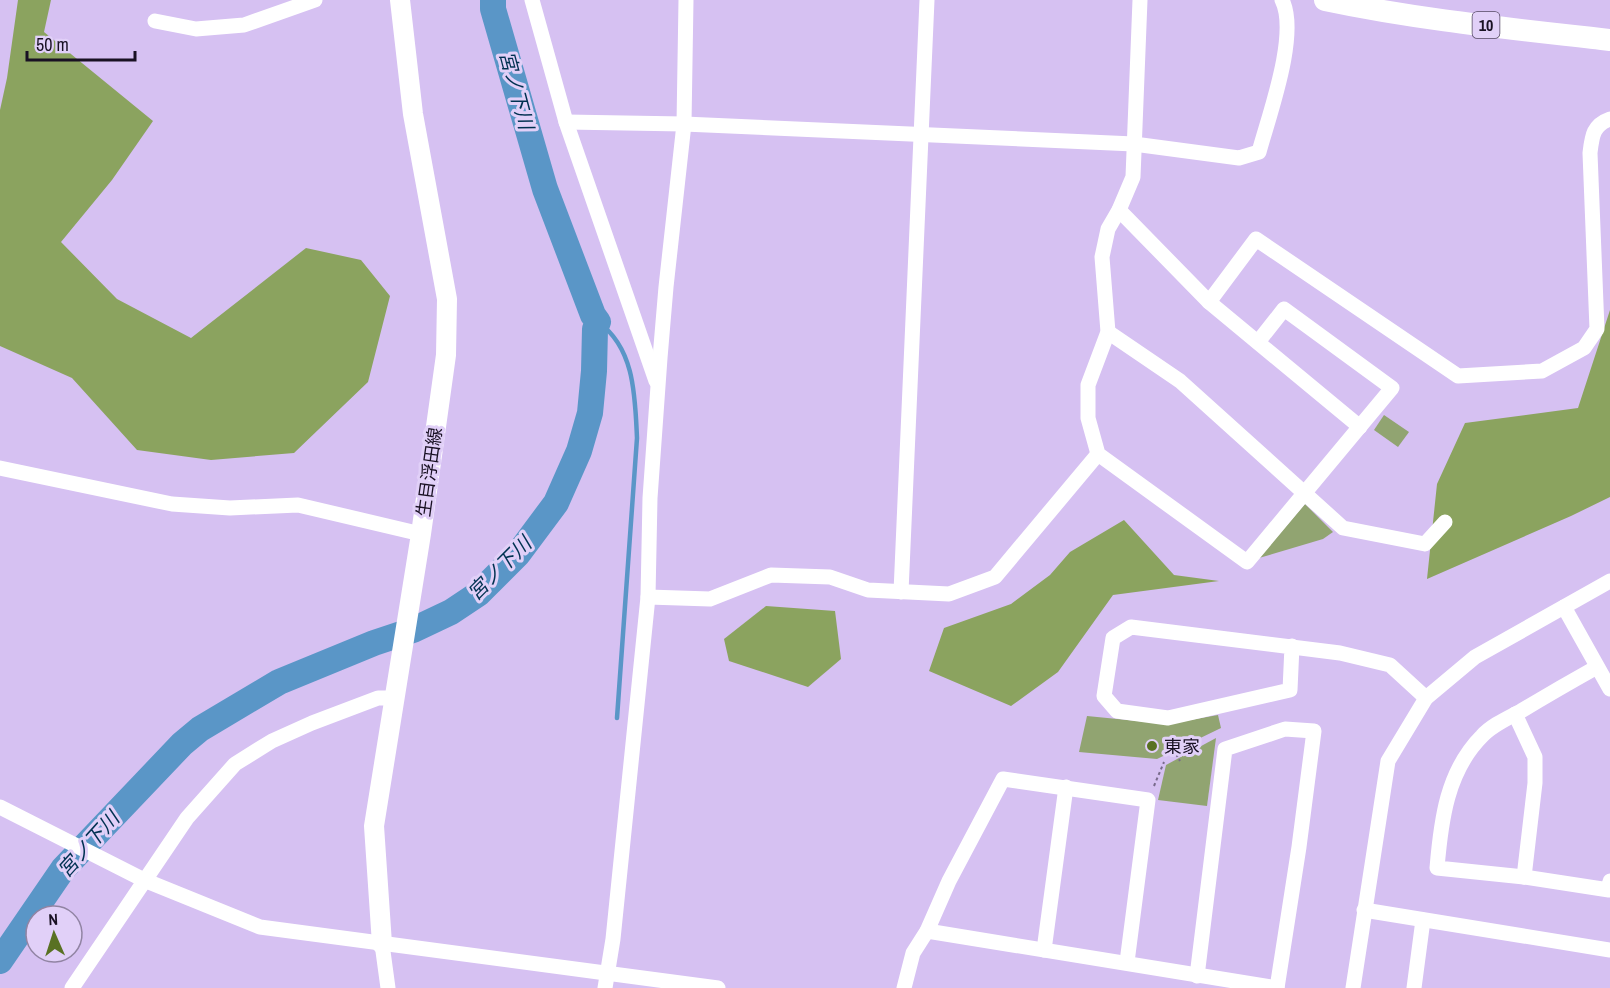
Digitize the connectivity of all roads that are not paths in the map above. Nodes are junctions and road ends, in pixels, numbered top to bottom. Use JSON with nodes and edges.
{"nodes":[{"id":1,"x":315,"y":0,"type":"edge"},
{"id":2,"x":400,"y":0,"type":"edge"},
{"id":3,"x":532,"y":0,"type":"edge"},
{"id":4,"x":686,"y":0,"type":"edge"},
{"id":5,"x":927,"y":0,"type":"edge"},
{"id":6,"x":1140,"y":0,"type":"edge"},
{"id":7,"x":1282,"y":0,"type":"edge"},
{"id":8,"x":1325,"y":0,"type":"edge"},
{"id":9,"x":1362,"y":3,"type":"edge"},
{"id":10,"x":155,"y":21,"type":"dead end"},
{"id":11,"x":1610,"y":26,"type":"edge"},
{"id":12,"x":1610,"y":40,"type":"edge"},
{"id":13,"x":1610,"y":119,"type":"edge"},
{"id":14,"x":566,"y":122,"type":"junction"},
{"id":15,"x":684,"y":124,"type":"junction"},
{"id":16,"x":920,"y":135,"type":"junction"},
{"id":17,"x":1134,"y":144,"type":"junction"},
{"id":18,"x":1119,"y":210,"type":"junction"},
{"id":19,"x":1209,"y":302,"type":"junction"},
{"id":20,"x":1108,"y":332,"type":"junction"},
{"id":21,"x":1258,"y":342,"type":"junction"},
{"id":22,"x":659,"y":389,"type":"junction"},
{"id":23,"x":1360,"y":428,"type":"junction"},
{"id":24,"x":1098,"y":454,"type":"junction"},
{"id":25,"x":0,"y":468,"type":"edge"},
{"id":26,"x":1305,"y":493,"type":"junction"},
{"id":27,"x":1445,"y":522,"type":"dead end"},
{"id":28,"x":420,"y":534,"type":"junction"},
{"id":29,"x":1610,"y":580,"type":"edge"},
{"id":30,"x":901,"y":592,"type":"junction"},
{"id":31,"x":648,"y":597,"type":"junction"},
{"id":32,"x":1564,"y":607,"type":"junction"},
{"id":33,"x":1292,"y":646,"type":"junction"},
{"id":34,"x":1597,"y":667,"type":"junction"},
{"id":35,"x":1610,"y":689,"type":"edge"},
{"id":36,"x":393,"y":698,"type":"junction"},
{"id":37,"x":1426,"y":698,"type":"junction"},
{"id":38,"x":1515,"y":714,"type":"junction"},
{"id":39,"x":1066,"y":787,"type":"junction"},
{"id":40,"x":0,"y":807,"type":"edge"},
{"id":41,"x":1524,"y":877,"type":"junction"},
{"id":42,"x":144,"y":880,"type":"junction"},
{"id":43,"x":1610,"y":887,"type":"edge"},
{"id":44,"x":1364,"y":910,"type":"junction"},
{"id":45,"x":1424,"y":920,"type":"junction"},
{"id":46,"x":927,"y":931,"type":"junction"},
{"id":47,"x":382,"y":944,"type":"junction"},
{"id":48,"x":1044,"y":950,"type":"junction"},
{"id":49,"x":1610,"y":950,"type":"edge"},
{"id":50,"x":1127,"y":962,"type":"junction"},
{"id":51,"x":608,"y":972,"type":"junction"},
{"id":52,"x":1197,"y":976,"type":"junction"},
{"id":53,"x":72,"y":988,"type":"edge"},
{"id":54,"x":388,"y":988,"type":"edge"},
{"id":55,"x":605,"y":988,"type":"edge"},
{"id":56,"x":718,"y":988,"type":"edge"},
{"id":57,"x":904,"y":988,"type":"edge"},
{"id":58,"x":1277,"y":988,"type":"edge"},
{"id":59,"x":1353,"y":988,"type":"edge"},
{"id":60,"x":1414,"y":988,"type":"edge"}],
"edges":[{"from":1,"to":10,"type":"street"},
{"from":2,"to":28,"type":"main road","name":"生目浮田線"},
{"from":3,"to":14,"type":"street"},
{"from":4,"to":15,"type":"street"},
{"from":5,"to":16,"type":"street"},
{"from":6,"to":17,"type":"street"},
{"from":7,"to":17,"type":"street"},
{"from":8,"to":9,"type":"highway","number":"10"},
{"from":9,"to":11,"type":"highway","number":"10"},
{"from":9,"to":12,"type":"highway","number":"10"},
{"from":13,"to":19,"type":"street"},
{"from":14,"to":15,"type":"street"},
{"from":14,"to":22,"type":"street"},
{"from":15,"to":16,"type":"street"},
{"from":15,"to":22,"type":"street"},
{"from":16,"to":17,"type":"street"},
{"from":16,"to":30,"type":"street"},
{"from":17,"to":18,"type":"street"},
{"from":18,"to":19,"type":"street"},
{"from":18,"to":20,"type":"street"},
{"from":19,"to":21,"type":"street"},
{"from":20,"to":24,"type":"street"},
{"from":20,"to":26,"type":"street"},
{"from":21,"to":23,"type":"street"},
{"from":21,"to":23,"type":"street"},
{"from":22,"to":31,"type":"street"},
{"from":23,"to":26,"type":"street"},
{"from":24,"to":26,"type":"street"},
{"from":24,"to":30,"type":"street"},
{"from":25,"to":28,"type":"street"},
{"from":26,"to":27,"type":"street"},
{"from":28,"to":36,"type":"main road","name":"生目浮田線"},
{"from":29,"to":32,"type":"street"},
{"from":30,"to":31,"type":"street"},
{"from":31,"to":51,"type":"street"},
{"from":32,"to":34,"type":"street"},
{"from":32,"to":37,"type":"street"},
{"from":33,"to":33,"type":"street"},
{"from":33,"to":37,"type":"street"},
{"from":34,"to":35,"type":"street"},
{"from":34,"to":38,"type":"street"},
{"from":36,"to":42,"type":"street"},
{"from":36,"to":47,"type":"main road","name":"生目浮田線"},
{"from":37,"to":44,"type":"street"},
{"from":38,"to":41,"type":"street"},
{"from":38,"to":41,"type":"street"},
{"from":39,"to":46,"type":"street"},
{"from":39,"to":48,"type":"street"},
{"from":39,"to":50,"type":"street"},
{"from":40,"to":42,"type":"street"},
{"from":41,"to":43,"type":"street"},
{"from":42,"to":47,"type":"street"},
{"from":42,"to":53,"type":"street"},
{"from":44,"to":45,"type":"street"},
{"from":44,"to":59,"type":"street"},
{"from":45,"to":49,"type":"street"},
{"from":45,"to":60,"type":"street"},
{"from":46,"to":48,"type":"street"},
{"from":46,"to":57,"type":"street"},
{"from":47,"to":51,"type":"street"},
{"from":47,"to":54,"type":"street"},
{"from":48,"to":50,"type":"street"},
{"from":50,"to":52,"type":"street"},
{"from":51,"to":55,"type":"street"},
{"from":51,"to":56,"type":"street"},
{"from":52,"to":58,"type":"street"},
{"from":52,"to":58,"type":"street"}]}
